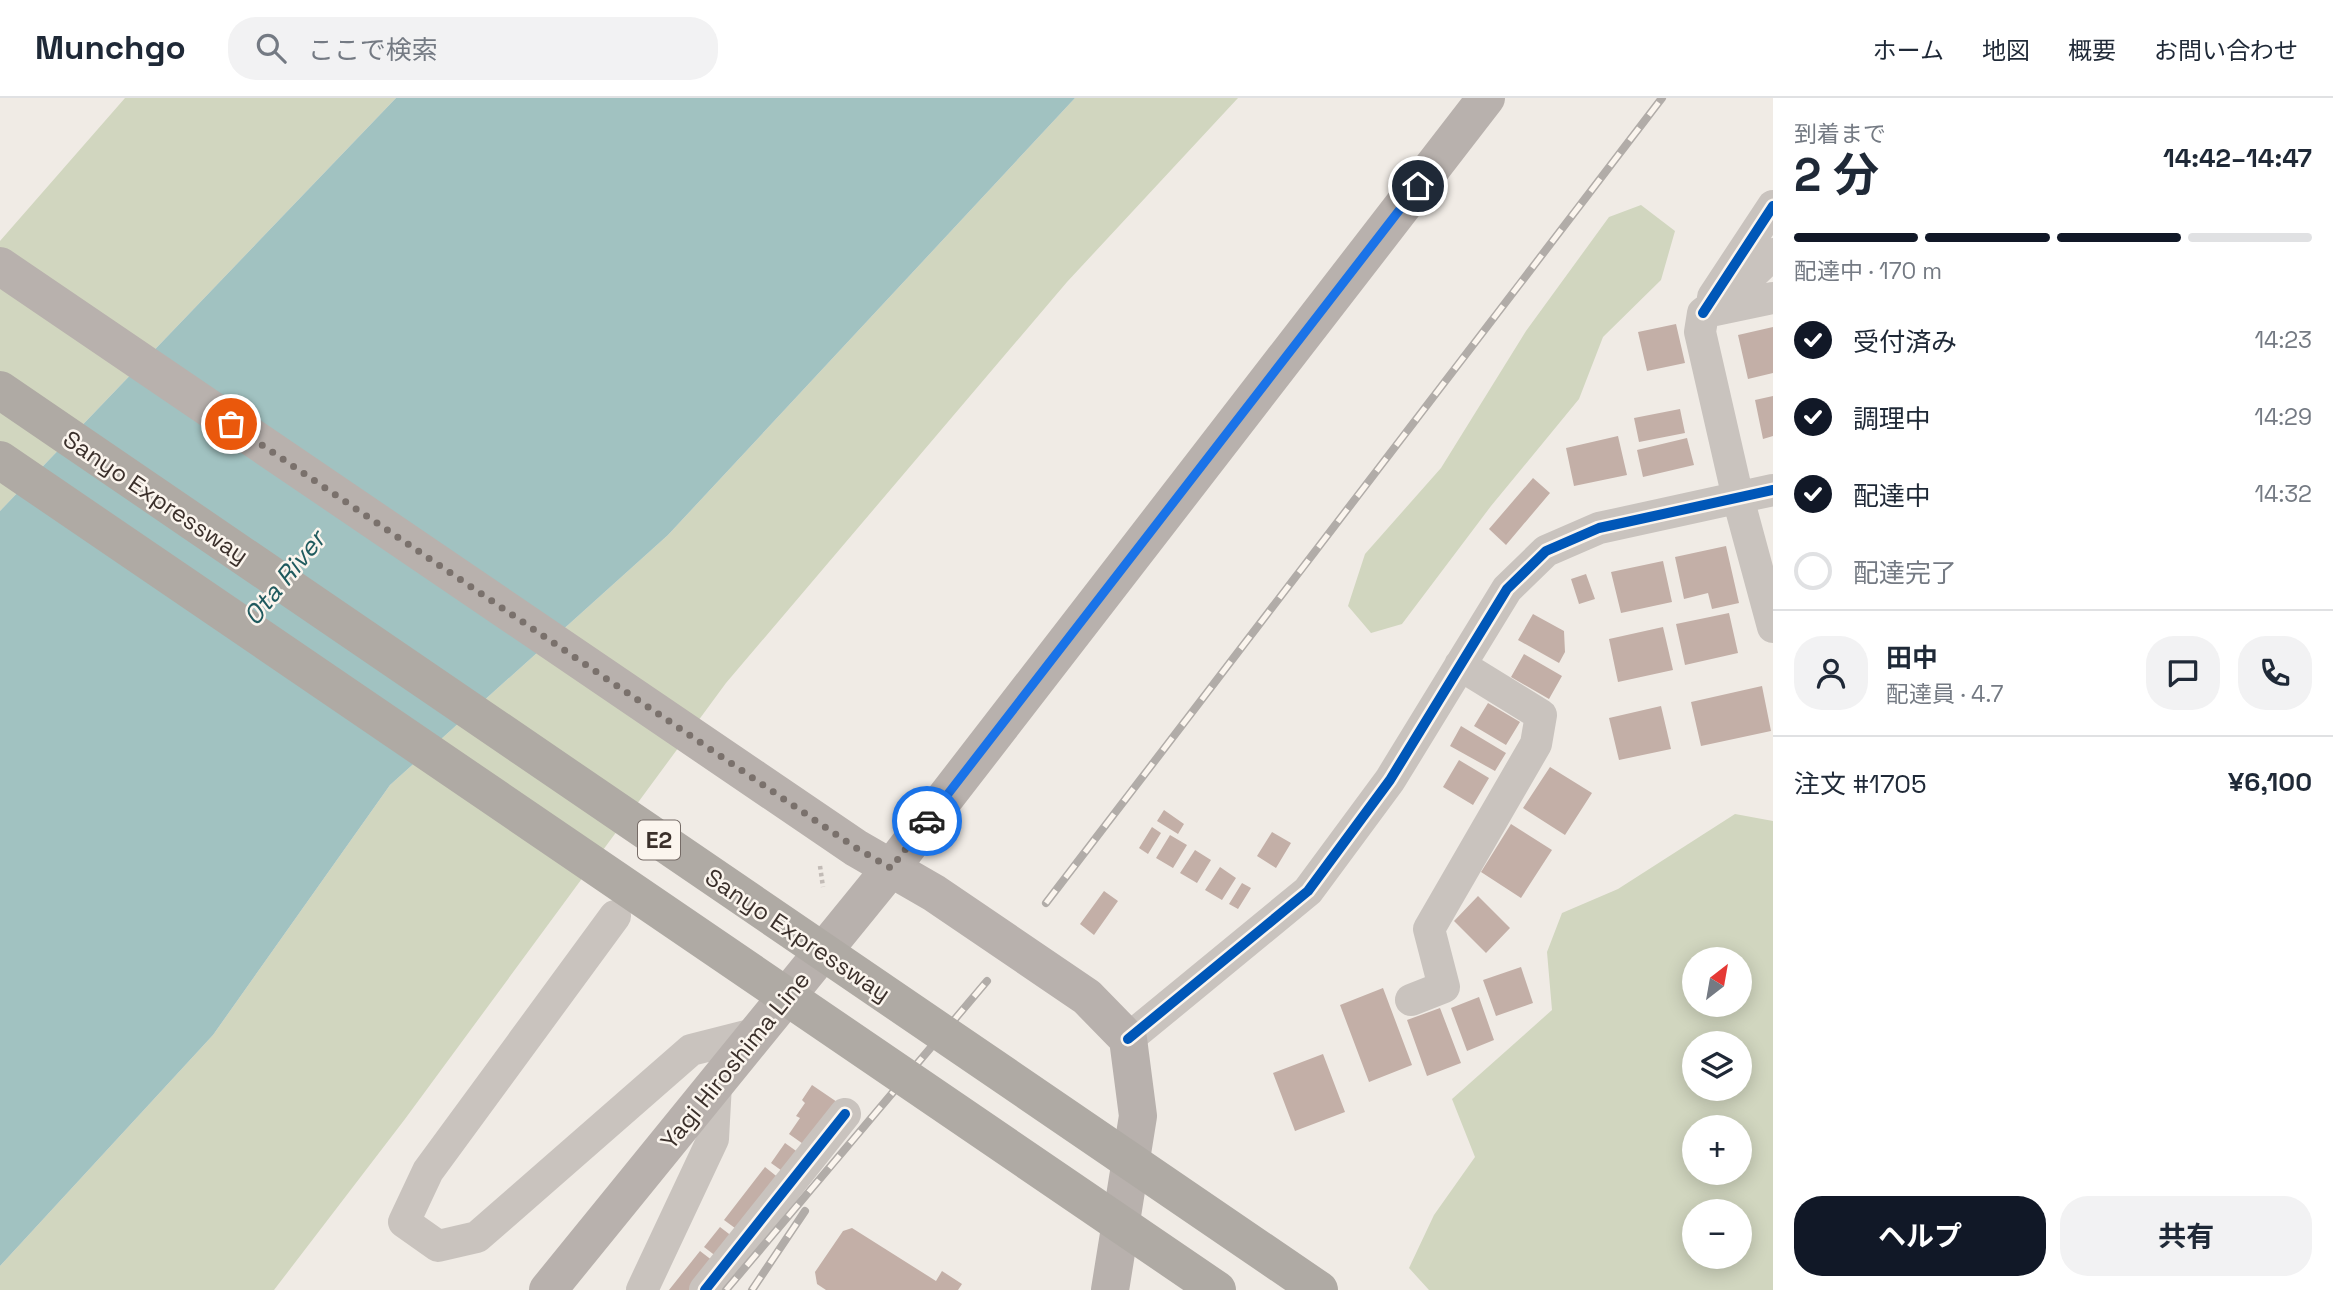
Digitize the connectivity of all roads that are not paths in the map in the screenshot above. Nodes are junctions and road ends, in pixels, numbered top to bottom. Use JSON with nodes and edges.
{"nodes":[{"id":1,"x":1486,"y":98,"type":"edge"},
{"id":2,"x":1773,"y":206,"type":"edge"},
{"id":3,"x":1773,"y":254,"type":"edge"},
{"id":4,"x":0,"y":266,"type":"edge"},
{"id":5,"x":1773,"y":298,"type":"edge"},
{"id":6,"x":1703,"y":313,"type":"junction"},
{"id":7,"x":0,"y":390,"type":"edge"},
{"id":8,"x":0,"y":460,"type":"edge"},
{"id":9,"x":1773,"y":490,"type":"edge"},
{"id":10,"x":1738,"y":498,"type":"junction"},
{"id":11,"x":1773,"y":627,"type":"edge"},
{"id":12,"x":1460,"y":665,"type":"junction"},
{"id":13,"x":891,"y":868,"type":"junction"},
{"id":14,"x":615,"y":916,"type":"dead end"},
{"id":15,"x":1411,"y":1000,"type":"dead end"},
{"id":16,"x":758,"y":1032,"type":"junction"},
{"id":17,"x":1128,"y":1040,"type":"junction"},
{"id":18,"x":716,"y":1084,"type":"junction"},
{"id":19,"x":845,"y":1114,"type":"dead end"},
{"id":20,"x":548,"y":1290,"type":"edge"},
{"id":21,"x":642,"y":1290,"type":"edge"},
{"id":22,"x":705,"y":1290,"type":"edge"},
{"id":23,"x":1110,"y":1290,"type":"edge"},
{"id":24,"x":1217,"y":1290,"type":"edge"},
{"id":25,"x":1319,"y":1290,"type":"edge"}],
"edges":[{"from":1,"to":13,"type":"main road","name":"Yagi Hiroshima Line"},
{"from":2,"to":6,"type":"street"},
{"from":3,"to":6,"type":"street"},
{"from":4,"to":13,"type":"main road"},
{"from":5,"to":6,"type":"street"},
{"from":6,"to":10,"type":"street"},
{"from":7,"to":25,"type":"highway","name":"Sanyo Expressway","number":"E2","bridge":true},
{"from":8,"to":24,"type":"highway","number":"E2","bridge":true},
{"from":9,"to":10,"type":"street"},
{"from":10,"to":11,"type":"street"},
{"from":10,"to":12,"type":"street"},
{"from":12,"to":15,"type":"street"},
{"from":12,"to":17,"type":"street"},
{"from":13,"to":16,"type":"main road","name":"Yagi Hiroshima Line"},
{"from":13,"to":17,"type":"main road"},
{"from":14,"to":16,"type":"street"},
{"from":16,"to":18,"type":"main road","name":"Yagi Hiroshima Line"},
{"from":17,"to":23,"type":"main road"},
{"from":18,"to":20,"type":"main road","name":"Yagi Hiroshima Line"},
{"from":18,"to":21,"type":"street"},
{"from":19,"to":22,"type":"street"}]}
